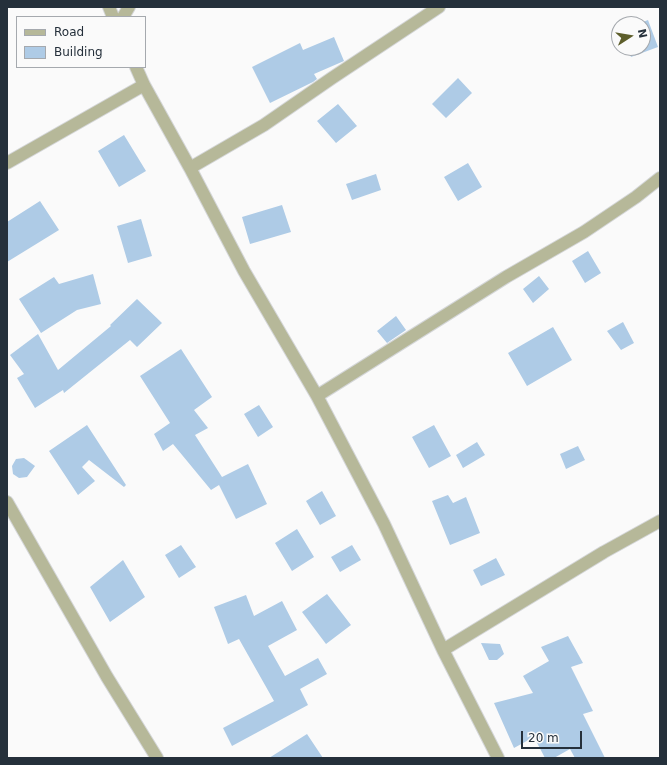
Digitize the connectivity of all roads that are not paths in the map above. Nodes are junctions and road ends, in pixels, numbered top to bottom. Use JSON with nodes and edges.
{"nodes":[{"id":1,"x":129,"y":7,"type":"edge"},
{"id":2,"x":439,"y":7,"type":"edge"},
{"id":3,"x":124,"y":16,"type":"edge"},
{"id":4,"x":136,"y":68,"type":"edge"},
{"id":5,"x":144,"y":85,"type":"junction"},
{"id":6,"x":7,"y":163,"type":"edge"},
{"id":7,"x":190,"y":168,"type":"junction"},
{"id":8,"x":660,"y":178,"type":"edge"},
{"id":9,"x":317,"y":396,"type":"junction"},
{"id":10,"x":7,"y":502,"type":"edge"},
{"id":11,"x":660,"y":521,"type":"edge"},
{"id":12,"x":443,"y":650,"type":"junction"},
{"id":13,"x":157,"y":758,"type":"edge"},
{"id":14,"x":498,"y":758,"type":"edge"}],
"edges":[{"from":1,"to":3,"type":"street"},
{"from":2,"to":7,"type":"street"},
{"from":4,"to":5,"type":"street"},
{"from":5,"to":6,"type":"street"},
{"from":5,"to":7,"type":"street"},
{"from":7,"to":9,"type":"street"},
{"from":8,"to":9,"type":"street"},
{"from":9,"to":12,"type":"street"},
{"from":10,"to":13,"type":"street"},
{"from":11,"to":12,"type":"street"},
{"from":12,"to":14,"type":"street"}]}
